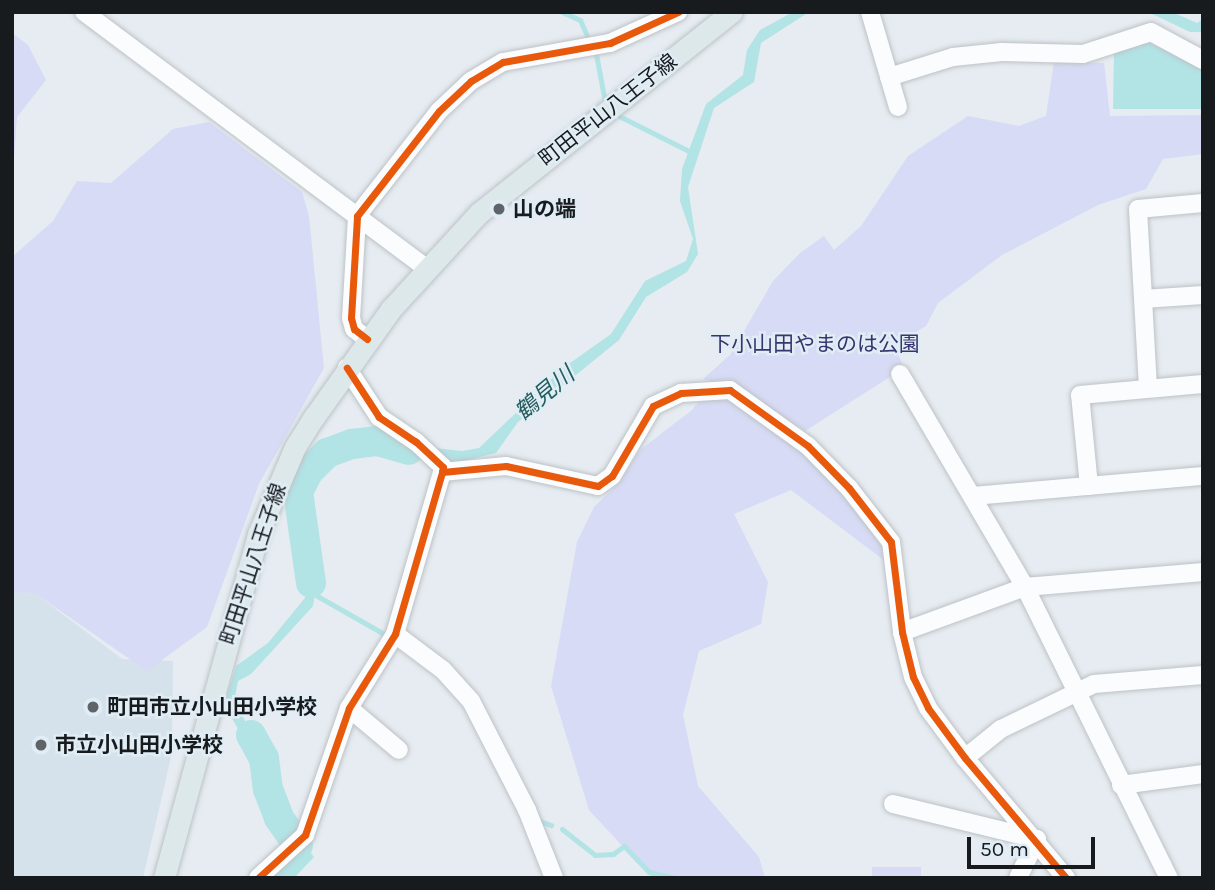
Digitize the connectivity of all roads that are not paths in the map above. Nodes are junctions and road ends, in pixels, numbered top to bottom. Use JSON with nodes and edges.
{"nodes":[{"id":1,"x":84,"y":12,"type":"edge"},
{"id":2,"x":678,"y":12,"type":"edge"},
{"id":3,"x":733,"y":12,"type":"edge"},
{"id":4,"x":870,"y":12,"type":"edge"},
{"id":5,"x":1203,"y":60,"type":"edge"},
{"id":6,"x":888,"y":77,"type":"junction"},
{"id":7,"x":898,"y":107,"type":"dead end"},
{"id":8,"x":1203,"y":203,"type":"edge"},
{"id":9,"x":358,"y":216,"type":"junction"},
{"id":10,"x":426,"y":268,"type":"junction"},
{"id":11,"x":1203,"y":295,"type":"edge"},
{"id":12,"x":1143,"y":299,"type":"junction"},
{"id":13,"x":367,"y":339,"type":"junction"},
{"id":14,"x":347,"y":368,"type":"junction"},
{"id":15,"x":900,"y":374,"type":"dead end"},
{"id":16,"x":1203,"y":384,"type":"edge"},
{"id":17,"x":1148,"y":388,"type":"junction"},
{"id":18,"x":443,"y":469,"type":"junction"},
{"id":19,"x":1203,"y":476,"type":"edge"},
{"id":20,"x":1089,"y":486,"type":"junction"},
{"id":21,"x":972,"y":496,"type":"junction"},
{"id":22,"x":1203,"y":572,"type":"edge"},
{"id":23,"x":1025,"y":587,"type":"junction"},
{"id":24,"x":902,"y":632,"type":"junction"},
{"id":25,"x":395,"y":635,"type":"junction"},
{"id":26,"x":1203,"y":676,"type":"edge"},
{"id":27,"x":1077,"y":691,"type":"junction"},
{"id":28,"x":349,"y":708,"type":"junction"},
{"id":29,"x":399,"y":750,"type":"dead end"},
{"id":30,"x":965,"y":758,"type":"junction"},
{"id":31,"x":1203,"y":774,"type":"edge"},
{"id":32,"x":1121,"y":785,"type":"junction"},
{"id":33,"x":893,"y":804,"type":"dead end"},
{"id":34,"x":1037,"y":839,"type":"junction"},
{"id":35,"x":164,"y":878,"type":"edge"},
{"id":36,"x":258,"y":878,"type":"edge"},
{"id":37,"x":554,"y":878,"type":"edge"},
{"id":38,"x":1018,"y":878,"type":"edge"},
{"id":39,"x":1066,"y":878,"type":"edge"},
{"id":40,"x":1168,"y":878,"type":"edge"}],
"edges":[{"from":1,"to":9,"type":"street"},
{"from":2,"to":9,"type":"street"},
{"from":3,"to":10,"type":"main road","name":"町田平山八王子線"},
{"from":4,"to":6,"type":"street"},
{"from":5,"to":6,"type":"street"},
{"from":6,"to":7,"type":"street"},
{"from":8,"to":12,"type":"street"},
{"from":9,"to":10,"type":"street"},
{"from":9,"to":13,"type":"street"},
{"from":10,"to":13,"type":"main road","name":"町田平山八王子線"},
{"from":11,"to":12,"type":"street"},
{"from":12,"to":17,"type":"street"},
{"from":13,"to":14,"type":"main road","name":"町田平山八王子線"},
{"from":14,"to":18,"type":"street"},
{"from":14,"to":35,"type":"main road","name":"町田平山八王子線"},
{"from":15,"to":21,"type":"street"},
{"from":16,"to":17,"type":"street"},
{"from":17,"to":20,"type":"street"},
{"from":18,"to":24,"type":"street"},
{"from":18,"to":25,"type":"street"},
{"from":19,"to":20,"type":"street"},
{"from":20,"to":21,"type":"street"},
{"from":21,"to":23,"type":"street"},
{"from":22,"to":23,"type":"street"},
{"from":23,"to":24,"type":"street"},
{"from":23,"to":27,"type":"street"},
{"from":24,"to":30,"type":"street"},
{"from":25,"to":28,"type":"street"},
{"from":25,"to":37,"type":"street"},
{"from":26,"to":27,"type":"street"},
{"from":27,"to":30,"type":"street"},
{"from":27,"to":32,"type":"street"},
{"from":28,"to":29,"type":"street"},
{"from":28,"to":36,"type":"street"},
{"from":30,"to":34,"type":"street"},
{"from":31,"to":32,"type":"street"},
{"from":32,"to":40,"type":"street"},
{"from":33,"to":34,"type":"street"},
{"from":34,"to":38,"type":"street"},
{"from":34,"to":39,"type":"street"}]}
